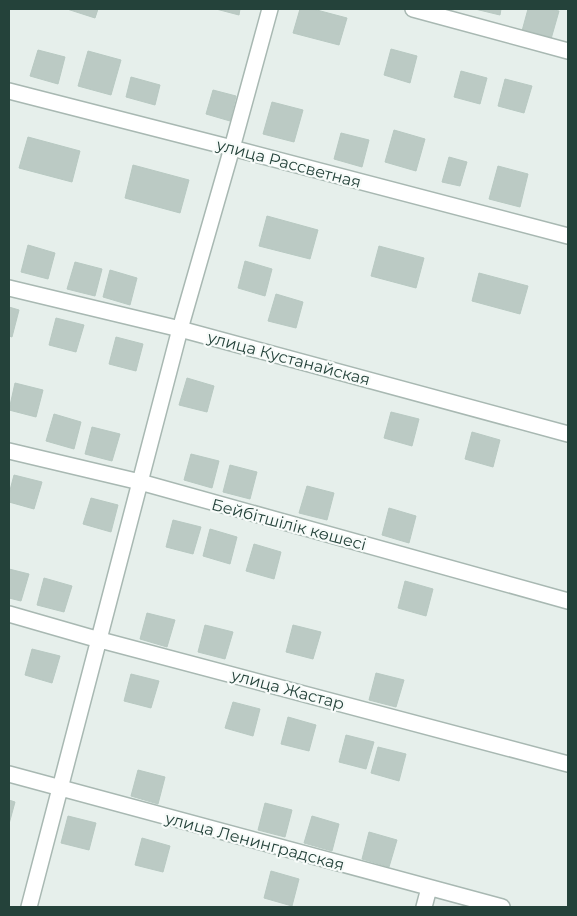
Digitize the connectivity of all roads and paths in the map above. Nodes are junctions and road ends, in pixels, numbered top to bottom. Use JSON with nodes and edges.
{"nodes":[{"id":1,"x":270,"y":9,"type":"edge"},
{"id":2,"x":413,"y":9,"type":"edge"},
{"id":3,"x":568,"y":51,"type":"edge"},
{"id":4,"x":9,"y":92,"type":"edge"},
{"id":5,"x":232,"y":148,"type":"junction"},
{"id":6,"x":568,"y":236,"type":"edge"},
{"id":7,"x":9,"y":288,"type":"edge"},
{"id":8,"x":180,"y":329,"type":"junction"},
{"id":9,"x":568,"y":434,"type":"edge"},
{"id":10,"x":9,"y":451,"type":"edge"},
{"id":11,"x":140,"y":482,"type":"junction"},
{"id":12,"x":568,"y":601,"type":"edge"},
{"id":13,"x":9,"y":614,"type":"edge"},
{"id":14,"x":100,"y":640,"type":"junction"},
{"id":15,"x":568,"y":764,"type":"edge"},
{"id":16,"x":9,"y":774,"type":"edge"},
{"id":17,"x":60,"y":788,"type":"junction"},
{"id":18,"x":429,"y":888,"type":"junction"},
{"id":19,"x":29,"y":907,"type":"edge"},
{"id":20,"x":424,"y":907,"type":"edge"},
{"id":21,"x":502,"y":907,"type":"edge"}],
"edges":[{"from":1,"to":5,"type":"street"},
{"from":2,"to":3,"type":"street"},
{"from":4,"to":5,"type":"street","name":"улица Рассветная"},
{"from":5,"to":6,"type":"street","name":"улица Рассветная"},
{"from":5,"to":8,"type":"street"},
{"from":7,"to":8,"type":"street","name":"улица Кустанайская"},
{"from":8,"to":9,"type":"street","name":"улица Кустанайская"},
{"from":8,"to":11,"type":"street"},
{"from":10,"to":11,"type":"street","name":"Бейбітшілік көшесі"},
{"from":11,"to":12,"type":"street","name":"Бейбітшілік көшесі"},
{"from":11,"to":14,"type":"street"},
{"from":13,"to":14,"type":"street","name":"улица Жастар"},
{"from":14,"to":15,"type":"street","name":"улица Жастар"},
{"from":14,"to":17,"type":"street"},
{"from":16,"to":17,"type":"street","name":"улица Ленинградская"},
{"from":17,"to":18,"type":"street","name":"улица Ленинградская"},
{"from":17,"to":19,"type":"street"},
{"from":18,"to":20,"type":"street"},
{"from":18,"to":21,"type":"street","name":"улица Ленинградская"}]}
